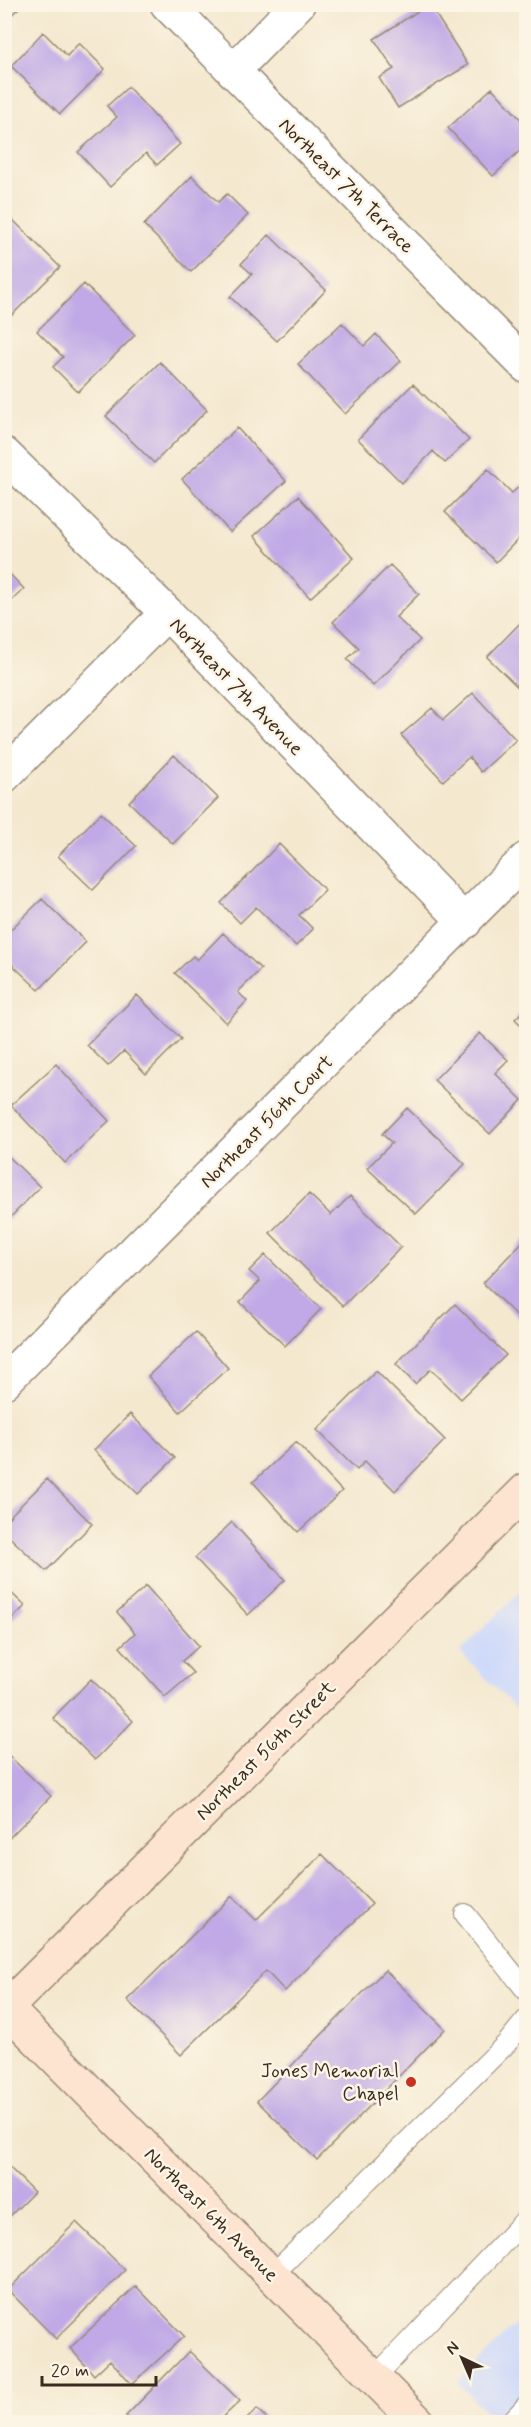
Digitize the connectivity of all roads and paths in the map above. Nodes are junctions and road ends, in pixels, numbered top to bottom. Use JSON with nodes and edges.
{"nodes":[{"id":1,"x":166,"y":4,"type":"edge"},
{"id":2,"x":298,"y":4,"type":"edge"},
{"id":3,"x":232,"y":70,"type":"junction"},
{"id":4,"x":526,"y":366,"type":"edge"},
{"id":5,"x":4,"y":454,"type":"edge"},
{"id":6,"x":167,"y":613,"type":"junction"},
{"id":7,"x":4,"y":776,"type":"edge"},
{"id":8,"x":526,"y":859,"type":"edge"},
{"id":9,"x":465,"y":922,"type":"junction"},
{"id":10,"x":4,"y":1382,"type":"edge"},
{"id":11,"x":526,"y":1490,"type":"edge"},
{"id":12,"x":465,"y":1914,"type":"dead end"},
{"id":13,"x":526,"y":1990,"type":"edge"},
{"id":14,"x":5,"y":2008,"type":"edge"},
{"id":15,"x":526,"y":2020,"type":"edge"},
{"id":16,"x":526,"y":2219,"type":"edge"},
{"id":17,"x":272,"y":2275,"type":"junction"},
{"id":18,"x":374,"y":2378,"type":"junction"},
{"id":19,"x":526,"y":2406,"type":"edge"},
{"id":20,"x":418,"y":2422,"type":"edge"},
{"id":21,"x":511,"y":2422,"type":"edge"}],
"edges":[{"from":1,"to":3,"type":"street","name":"Northeast 7th Terrace"},
{"from":2,"to":3,"type":"street"},
{"from":3,"to":4,"type":"street","name":"Northeast 7th Terrace"},
{"from":5,"to":6,"type":"street","name":"Northeast 7th Avenue"},
{"from":6,"to":7,"type":"street"},
{"from":6,"to":9,"type":"street","name":"Northeast 7th Avenue"},
{"from":8,"to":9,"type":"street","name":"Northeast 56th Court"},
{"from":9,"to":10,"type":"street","name":"Northeast 56th Court"},
{"from":11,"to":14,"type":"street","name":"Northeast 56th Street"},
{"from":12,"to":13,"type":"lane"},
{"from":14,"to":17,"type":"street","name":"Northeast 6th Avenue"},
{"from":15,"to":17,"type":"lane"},
{"from":16,"to":18,"type":"lane"},
{"from":17,"to":18,"type":"street","name":"Northeast 6th Avenue"},
{"from":18,"to":20,"type":"street","name":"Northeast 6th Avenue"},
{"from":19,"to":21,"type":"lane"}]}
